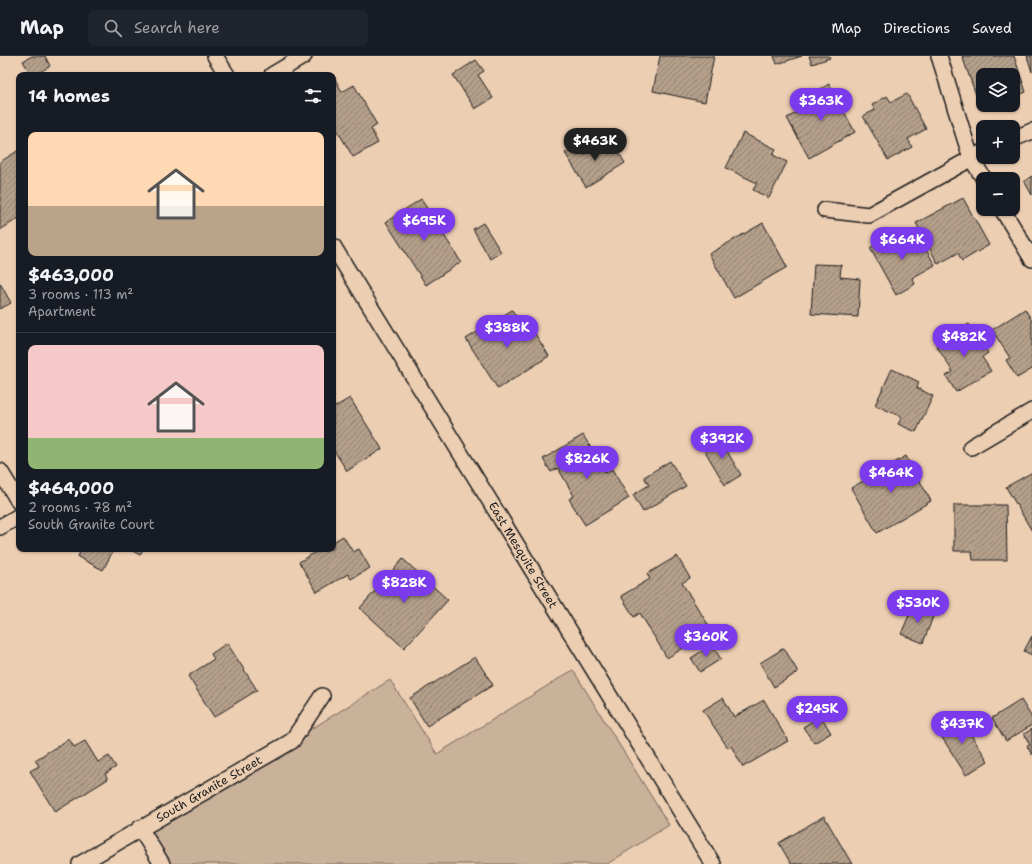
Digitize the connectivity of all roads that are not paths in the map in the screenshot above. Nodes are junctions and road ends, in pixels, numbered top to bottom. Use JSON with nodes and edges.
{"nodes":[{"id":1,"x":215,"y":56,"type":"edge"},
{"id":2,"x":304,"y":56,"type":"edge"},
{"id":3,"x":939,"y":56,"type":"edge"},
{"id":4,"x":225,"y":72,"type":"edge"},
{"id":5,"x":277,"y":72,"type":"edge"},
{"id":6,"x":1032,"y":131,"type":"edge"},
{"id":7,"x":1020,"y":136,"type":"edge"},
{"id":8,"x":976,"y":152,"type":"edge"},
{"id":9,"x":976,"y":156,"type":"edge"},
{"id":10,"x":825,"y":210,"type":"dead end"},
{"id":11,"x":1006,"y":216,"type":"edge"},
{"id":12,"x":336,"y":251,"type":"edge"},
{"id":13,"x":1032,"y":259,"type":"edge"},
{"id":14,"x":1032,"y":410,"type":"edge"},
{"id":15,"x":971,"y":447,"type":"dead end"},
{"id":16,"x":0,"y":471,"type":"edge"},
{"id":17,"x":16,"y":497,"type":"edge"},
{"id":18,"x":16,"y":518,"type":"edge"},
{"id":19,"x":0,"y":527,"type":"edge"},
{"id":20,"x":322,"y":696,"type":"dead end"},
{"id":21,"x":140,"y":828,"type":"junction"},
{"id":22,"x":80,"y":864,"type":"edge"},
{"id":23,"x":162,"y":864,"type":"edge"},
{"id":24,"x":713,"y":864,"type":"edge"}],
"edges":[{"from":1,"to":4,"type":"street"},
{"from":2,"to":5,"type":"street"},
{"from":3,"to":8,"type":"street"},
{"from":6,"to":7,"type":"street"},
{"from":9,"to":10,"type":"street"},
{"from":11,"to":13,"type":"street"},
{"from":12,"to":24,"type":"street","name":"East Mesquite Street"},
{"from":14,"to":15,"type":"street"},
{"from":16,"to":17,"type":"street"},
{"from":18,"to":19,"type":"street"},
{"from":20,"to":21,"type":"street","name":"South Granite Street"},
{"from":21,"to":22,"type":"street","name":"South Granite Street"},
{"from":21,"to":23,"type":"street"}]}
